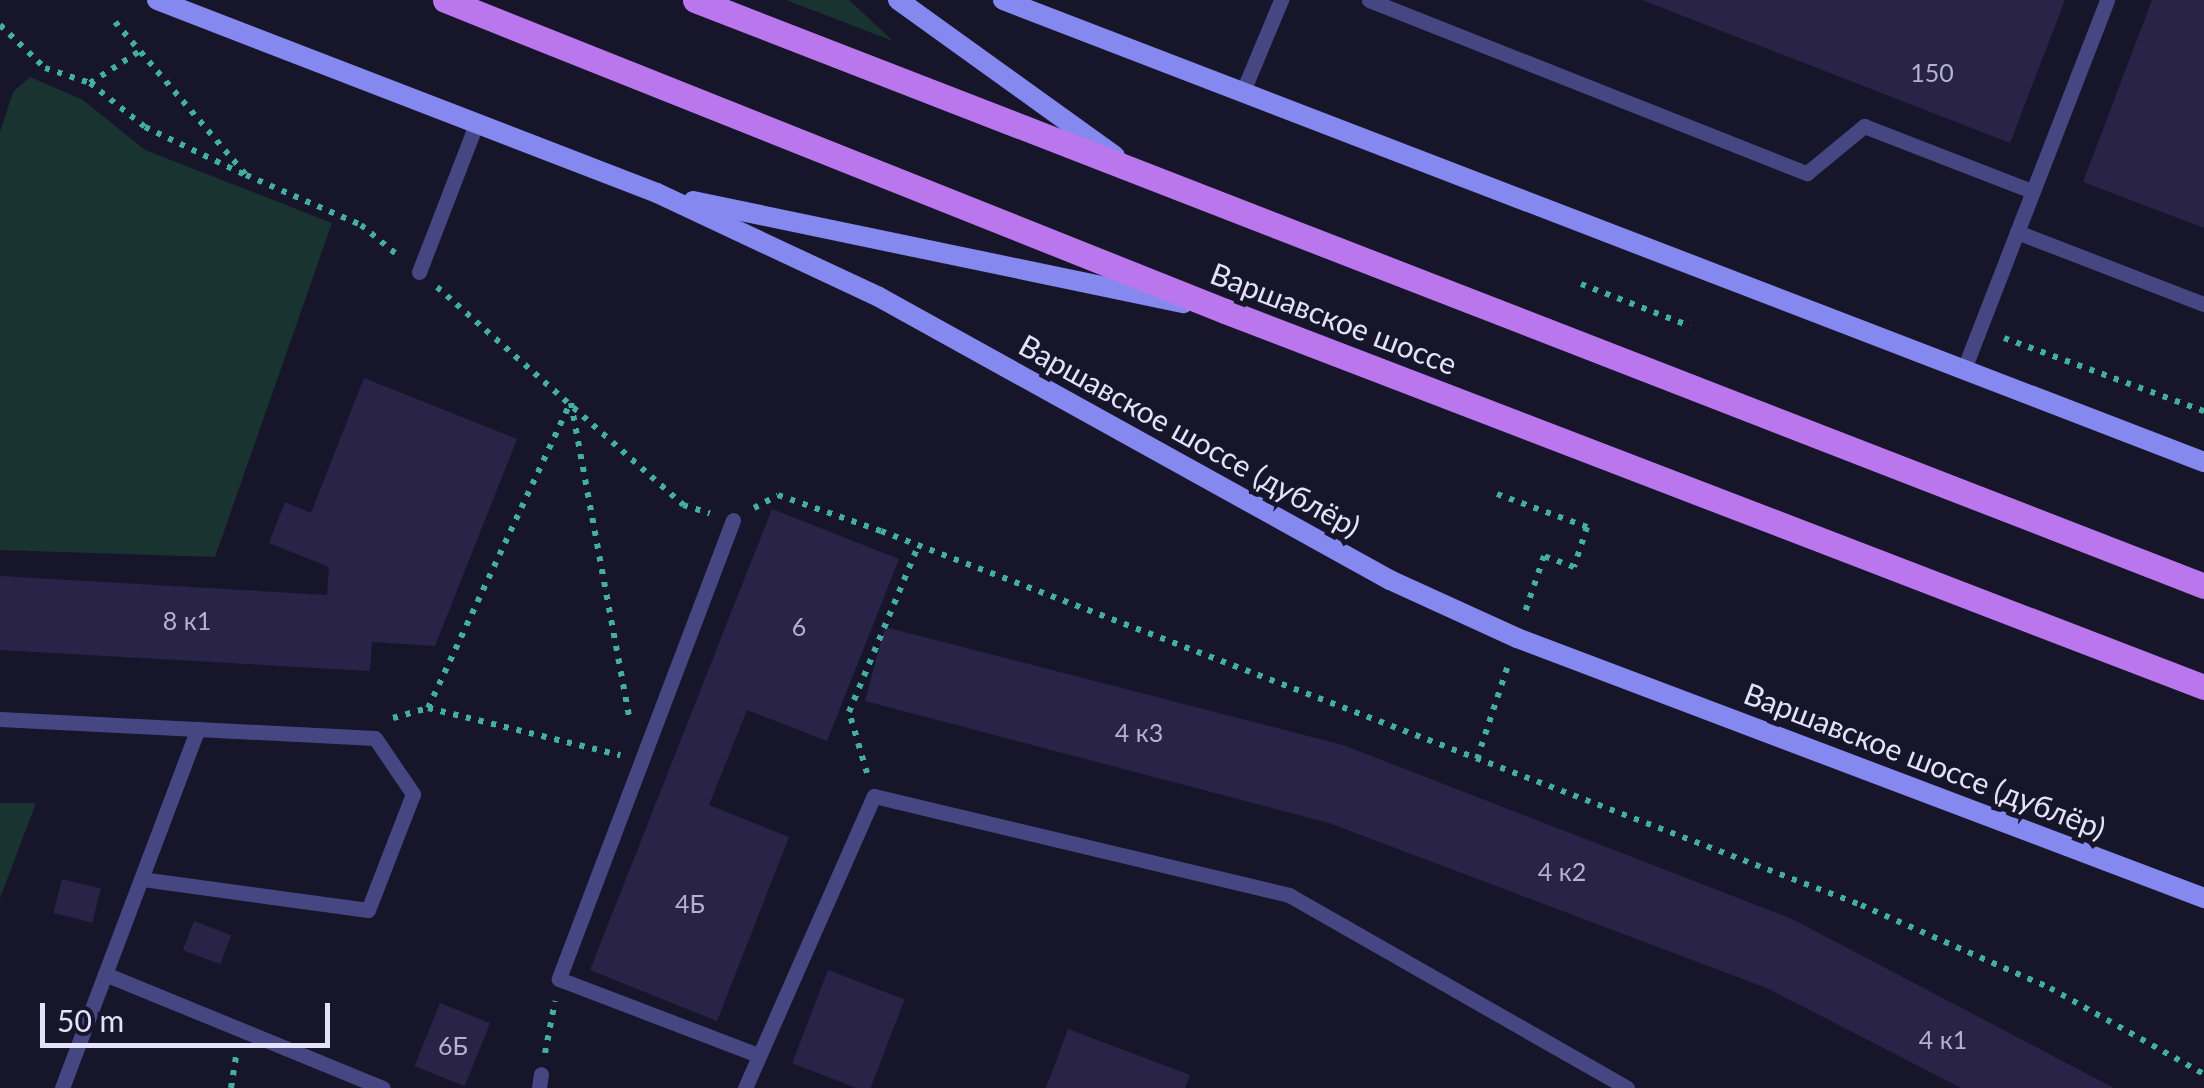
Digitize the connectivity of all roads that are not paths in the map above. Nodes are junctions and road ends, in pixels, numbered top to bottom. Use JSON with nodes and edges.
{"nodes":[{"id":1,"x":157,"y":0,"type":"edge"},
{"id":2,"x":444,"y":0,"type":"edge"},
{"id":3,"x":695,"y":0,"type":"edge"},
{"id":4,"x":898,"y":0,"type":"edge"},
{"id":5,"x":1002,"y":0,"type":"edge"},
{"id":6,"x":1281,"y":0,"type":"edge"},
{"id":7,"x":1370,"y":0,"type":"edge"},
{"id":8,"x":2108,"y":0,"type":"edge"},
{"id":9,"x":1243,"y":91,"type":"junction"},
{"id":10,"x":476,"y":124,"type":"junction"},
{"id":11,"x":1125,"y":162,"type":"junction"},
{"id":12,"x":2032,"y":191,"type":"junction"},
{"id":13,"x":656,"y":193,"type":"junction"},
{"id":14,"x":2017,"y":232,"type":"junction"},
{"id":15,"x":419,"y":272,"type":"road end"},
{"id":16,"x":2204,"y":304,"type":"edge"},
{"id":17,"x":1225,"y":311,"type":"junction"},
{"id":18,"x":1964,"y":369,"type":"junction"},
{"id":19,"x":2204,"y":462,"type":"edge"},
{"id":20,"x":733,"y":520,"type":"road end"},
{"id":21,"x":2204,"y":586,"type":"edge"},
{"id":22,"x":2204,"y":687,"type":"edge"},
{"id":23,"x":0,"y":719,"type":"edge"},
{"id":24,"x":198,"y":729,"type":"junction"},
{"id":25,"x":141,"y":878,"type":"junction"},
{"id":26,"x":2204,"y":898,"type":"edge"},
{"id":27,"x":105,"y":974,"type":"junction"},
{"id":28,"x":758,"y":1056,"type":"junction"},
{"id":29,"x":62,"y":1088,"type":"edge"},
{"id":30,"x":383,"y":1088,"type":"edge"},
{"id":31,"x":745,"y":1088,"type":"edge"},
{"id":32,"x":1627,"y":1088,"type":"edge"}],
"edges":[{"from":1,"to":10,"type":"main road","name":"Варшавское шоссе (дублёр)"},
{"from":2,"to":17,"type":"main road","name":"Варшавское шоссе"},
{"from":3,"to":11,"type":"main road"},
{"from":4,"to":11,"type":"main road"},
{"from":5,"to":9,"type":"main road"},
{"from":6,"to":9,"type":"lane"},
{"from":7,"to":12,"type":"lane"},
{"from":8,"to":12,"type":"lane"},
{"from":9,"to":18,"type":"main road"},
{"from":10,"to":13,"type":"main road","name":"Варшавское шоссе (дублёр)"},
{"from":10,"to":15,"type":"lane"},
{"from":11,"to":21,"type":"main road"},
{"from":12,"to":14,"type":"lane"},
{"from":13,"to":17,"type":"main road"},
{"from":13,"to":26,"type":"main road","name":"Варшавское шоссе (дублёр)"},
{"from":14,"to":16,"type":"lane"},
{"from":14,"to":18,"type":"lane"},
{"from":17,"to":22,"type":"main road","name":"Варшавское шоссе"},
{"from":18,"to":19,"type":"main road"},
{"from":20,"to":28,"type":"lane"},
{"from":23,"to":24,"type":"lane"},
{"from":24,"to":25,"type":"lane"},
{"from":24,"to":25,"type":"lane"},
{"from":25,"to":27,"type":"lane"},
{"from":27,"to":29,"type":"lane"},
{"from":27,"to":30,"type":"lane"},
{"from":28,"to":31,"type":"lane"},
{"from":28,"to":32,"type":"lane"}]}
